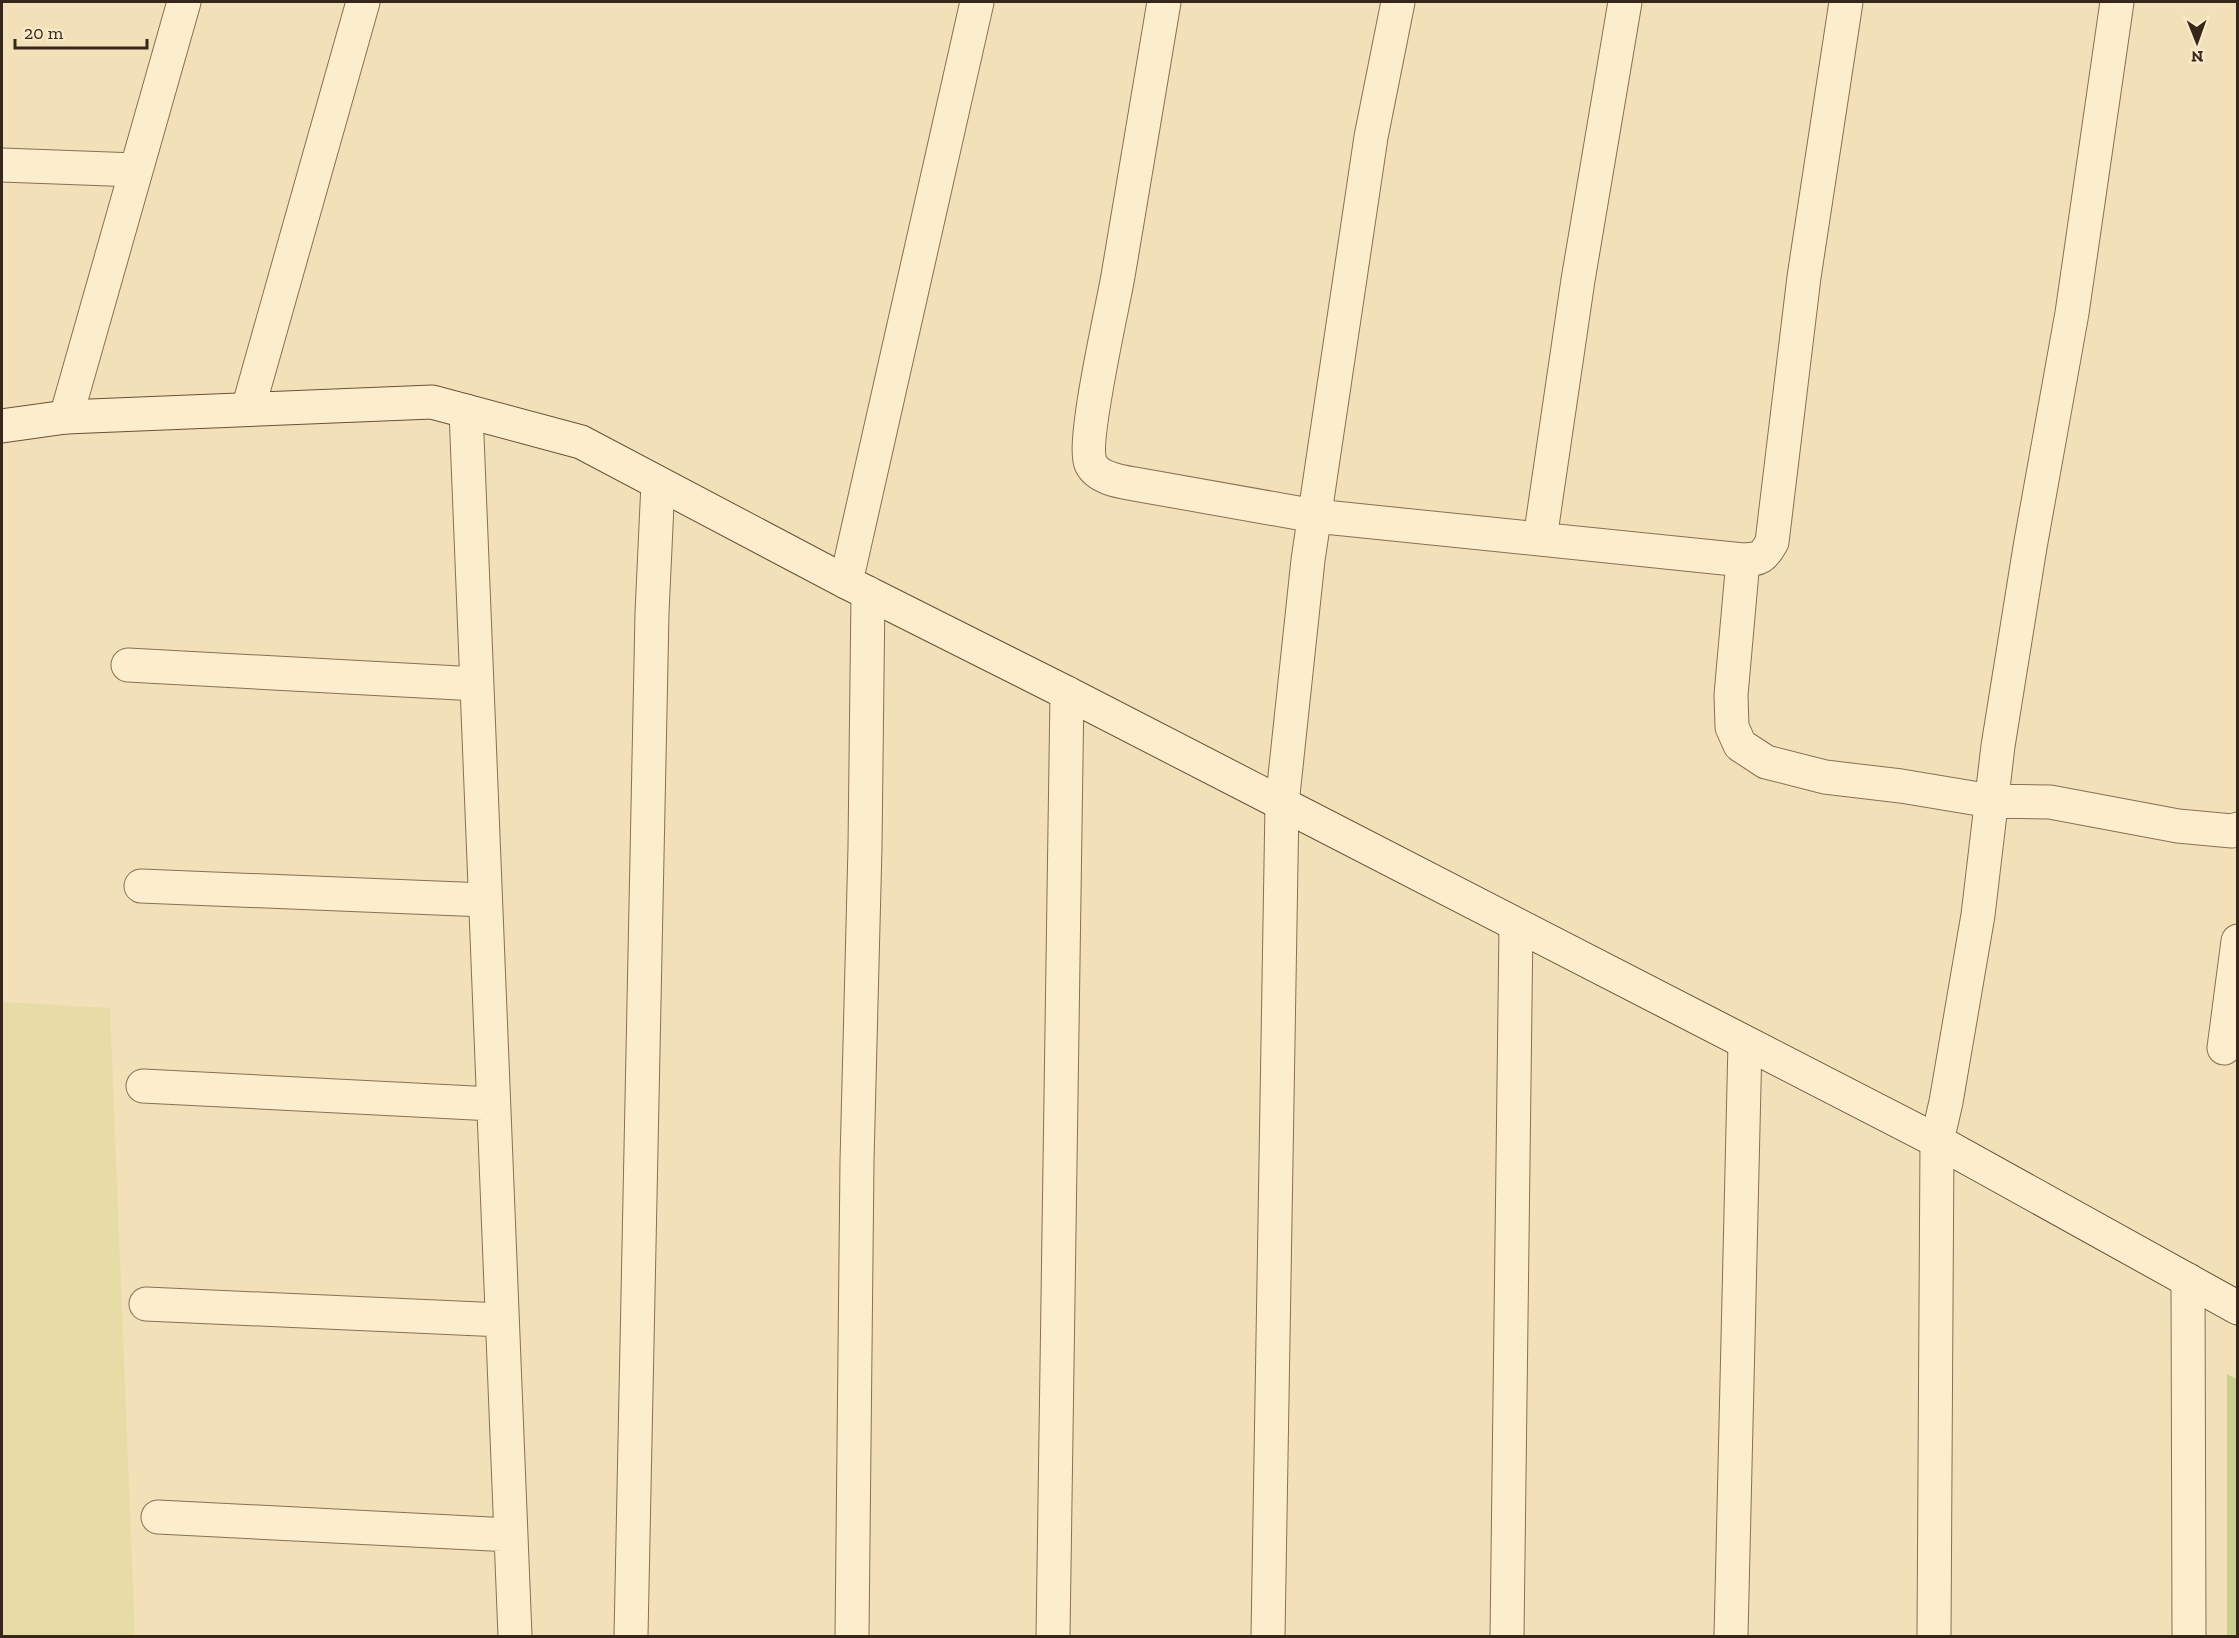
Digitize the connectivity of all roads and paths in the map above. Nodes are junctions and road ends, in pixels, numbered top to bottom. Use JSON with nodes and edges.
{"nodes":[{"id":1,"x":184,"y":2,"type":"edge"},
{"id":2,"x":363,"y":2,"type":"edge"},
{"id":3,"x":977,"y":2,"type":"edge"},
{"id":4,"x":1164,"y":2,"type":"edge"},
{"id":5,"x":1398,"y":2,"type":"edge"},
{"id":6,"x":1625,"y":2,"type":"edge"},
{"id":7,"x":1846,"y":2,"type":"edge"},
{"id":8,"x":2117,"y":2,"type":"edge"},
{"id":9,"x":2,"y":165,"type":"edge"},
{"id":10,"x":136,"y":170,"type":"junction"},
{"id":11,"x":248,"y":409,"type":"junction"},
{"id":12,"x":466,"y":411,"type":"junction"},
{"id":13,"x":66,"y":417,"type":"junction"},
{"id":14,"x":2,"y":426,"type":"edge"},
{"id":15,"x":658,"y":483,"type":"junction"},
{"id":16,"x":1315,"y":516,"type":"junction"},
{"id":17,"x":1540,"y":539,"type":"junction"},
{"id":18,"x":1743,"y":560,"type":"junction"},
{"id":19,"x":857,"y":588,"type":"junction"},
{"id":20,"x":128,"y":665,"type":"dead end"},
{"id":21,"x":477,"y":684,"type":"junction"},
{"id":22,"x":1067,"y":693,"type":"junction"},
{"id":23,"x":1991,"y":801,"type":"junction"},
{"id":24,"x":1282,"y":804,"type":"junction"},
{"id":25,"x":2238,"y":828,"type":"edge"},
{"id":26,"x":141,"y":886,"type":"dead end"},
{"id":27,"x":485,"y":900,"type":"junction"},
{"id":28,"x":1516,"y":925,"type":"junction"},
{"id":29,"x":2238,"y":940,"type":"edge"},
{"id":30,"x":1745,"y":1043,"type":"junction"},
{"id":31,"x":2224,"y":1048,"type":"dead end"},
{"id":32,"x":142,"y":1086,"type":"dead end"},
{"id":33,"x":493,"y":1104,"type":"junction"},
{"id":34,"x":1937,"y":1141,"type":"junction"},
{"id":35,"x":2188,"y":1281,"type":"junction"},
{"id":36,"x":146,"y":1304,"type":"dead end"},
{"id":37,"x":2238,"y":1308,"type":"edge"},
{"id":38,"x":502,"y":1320,"type":"junction"},
{"id":39,"x":158,"y":1517,"type":"dead end"},
{"id":40,"x":511,"y":1534,"type":"junction"},
{"id":41,"x":514,"y":1636,"type":"edge"},
{"id":42,"x":631,"y":1636,"type":"edge"},
{"id":43,"x":852,"y":1636,"type":"edge"},
{"id":44,"x":1053,"y":1636,"type":"edge"},
{"id":45,"x":1268,"y":1636,"type":"edge"},
{"id":46,"x":1507,"y":1636,"type":"edge"},
{"id":47,"x":1731,"y":1636,"type":"edge"},
{"id":48,"x":1934,"y":1636,"type":"edge"},
{"id":49,"x":2189,"y":1636,"type":"edge"}],
"edges":[{"from":1,"to":10,"type":"street"},
{"from":2,"to":11,"type":"street"},
{"from":3,"to":19,"type":"street"},
{"from":4,"to":16,"type":"street"},
{"from":5,"to":16,"type":"street"},
{"from":6,"to":17,"type":"street"},
{"from":7,"to":18,"type":"street"},
{"from":8,"to":23,"type":"street"},
{"from":9,"to":10,"type":"street"},
{"from":10,"to":13,"type":"street"},
{"from":11,"to":12,"type":"street"},
{"from":11,"to":13,"type":"street"},
{"from":12,"to":15,"type":"street"},
{"from":12,"to":21,"type":"street"},
{"from":13,"to":14,"type":"street"},
{"from":15,"to":19,"type":"street"},
{"from":15,"to":42,"type":"street"},
{"from":16,"to":17,"type":"street"},
{"from":16,"to":24,"type":"street"},
{"from":17,"to":18,"type":"street"},
{"from":18,"to":23,"type":"street"},
{"from":19,"to":22,"type":"street"},
{"from":19,"to":43,"type":"street"},
{"from":20,"to":21,"type":"street"},
{"from":21,"to":27,"type":"street"},
{"from":22,"to":24,"type":"street"},
{"from":22,"to":44,"type":"street"},
{"from":23,"to":25,"type":"street"},
{"from":23,"to":34,"type":"street"},
{"from":24,"to":28,"type":"street"},
{"from":24,"to":45,"type":"street"},
{"from":26,"to":27,"type":"street"},
{"from":27,"to":33,"type":"street"},
{"from":28,"to":30,"type":"street"},
{"from":28,"to":46,"type":"street"},
{"from":29,"to":31,"type":"street"},
{"from":30,"to":34,"type":"street"},
{"from":30,"to":47,"type":"street"},
{"from":32,"to":33,"type":"street"},
{"from":33,"to":38,"type":"street"},
{"from":34,"to":35,"type":"street"},
{"from":34,"to":48,"type":"street"},
{"from":35,"to":37,"type":"street"},
{"from":35,"to":49,"type":"street"},
{"from":36,"to":38,"type":"street"},
{"from":38,"to":40,"type":"street"},
{"from":39,"to":40,"type":"street"},
{"from":40,"to":41,"type":"street"}]}
